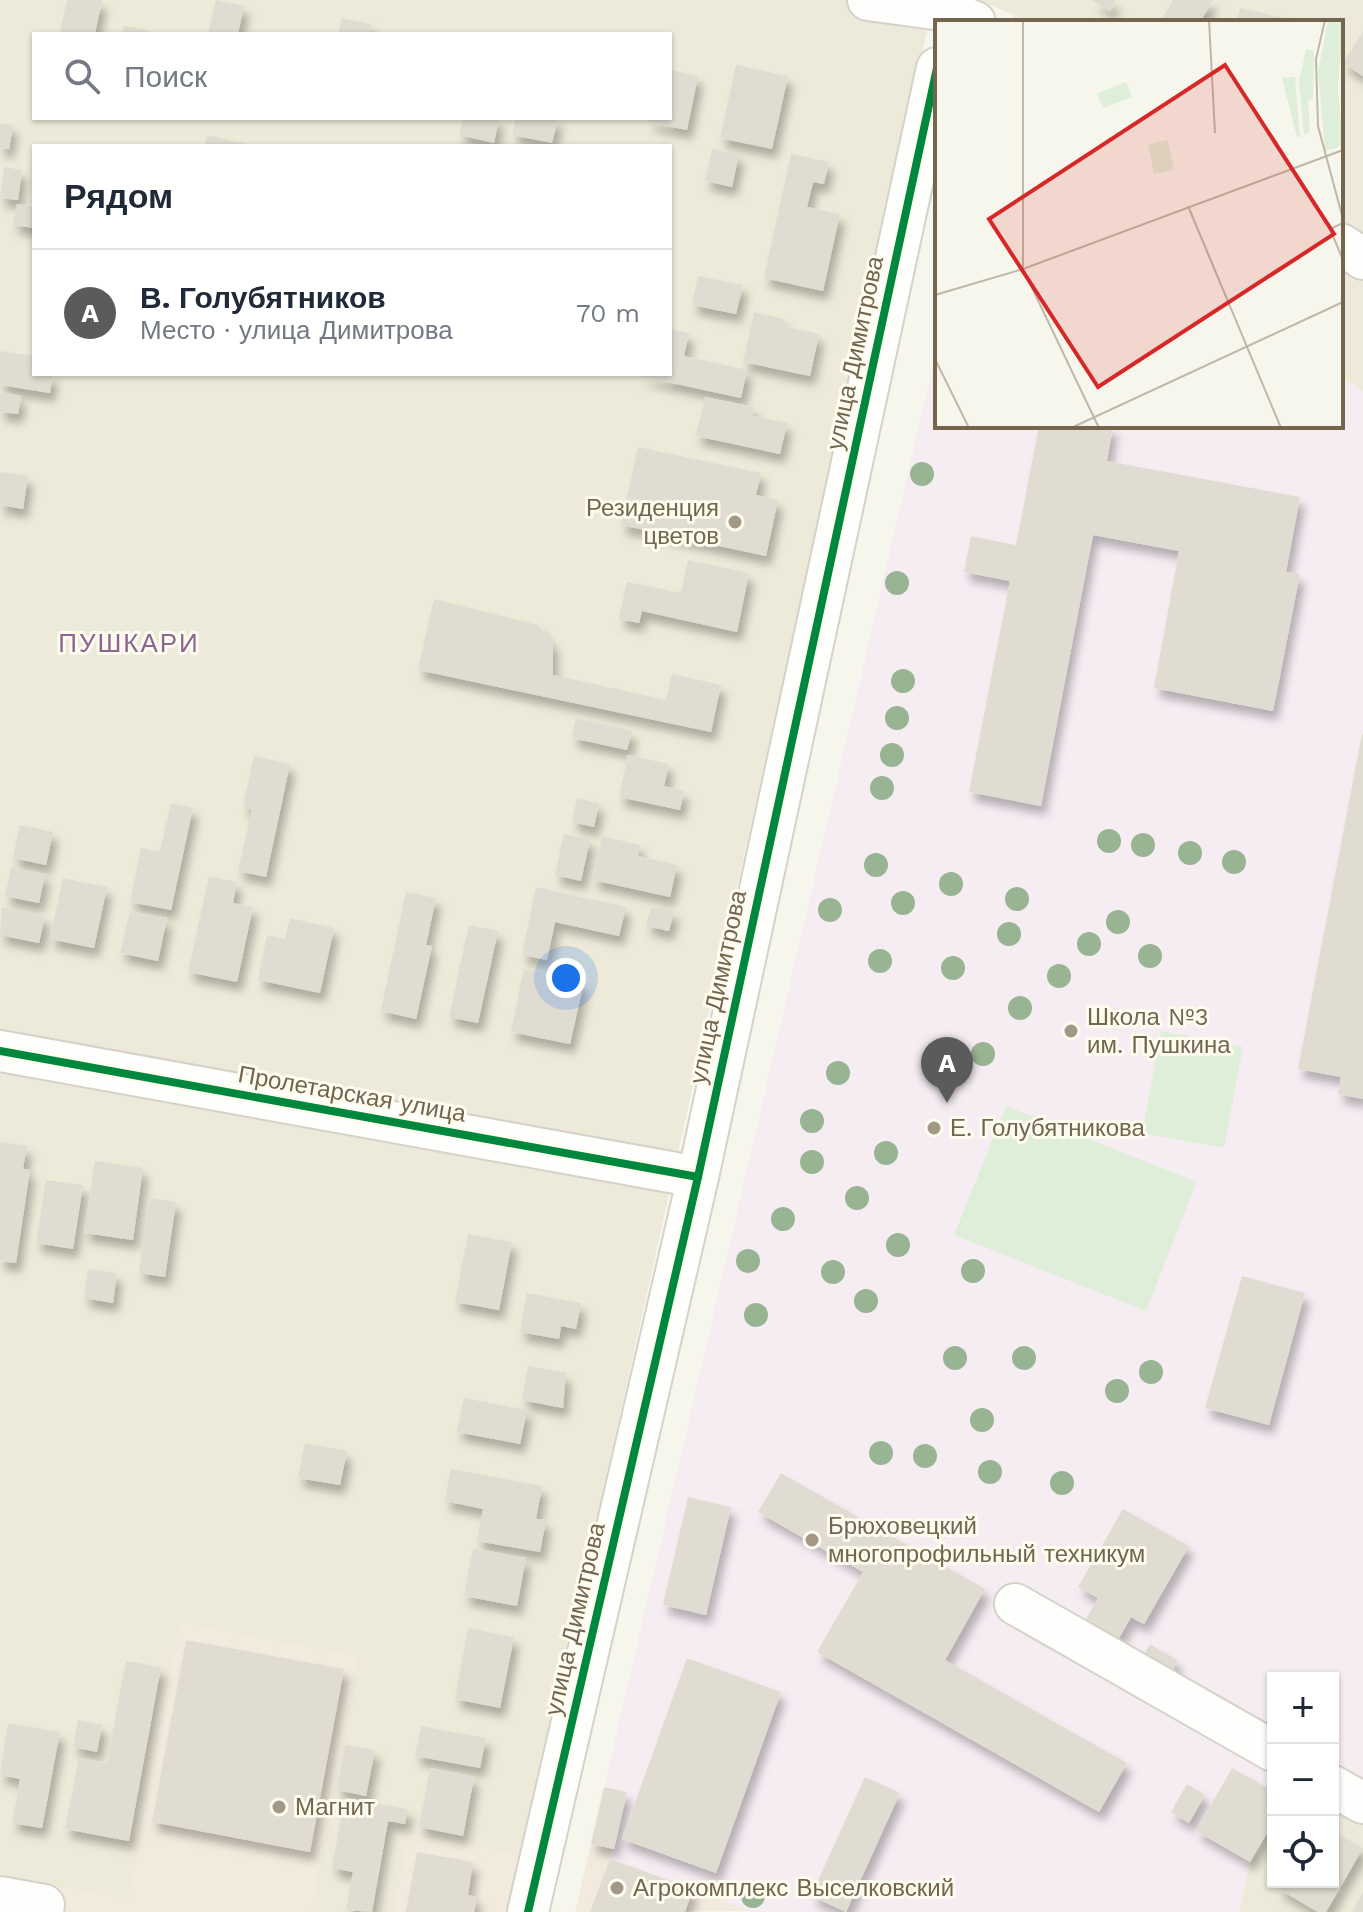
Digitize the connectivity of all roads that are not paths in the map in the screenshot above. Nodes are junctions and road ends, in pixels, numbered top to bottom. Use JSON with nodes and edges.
{"nodes":[{"id":1,"x":868,"y":0,"type":"edge"},
{"id":2,"x":956,"y":14,"type":"edge"},
{"id":3,"x":935,"y":77,"type":"edge"},
{"id":4,"x":1343,"y":245,"type":"edge"},
{"id":5,"x":1363,"y":259,"type":"edge"},
{"id":6,"x":0,"y":1051,"type":"edge"},
{"id":7,"x":698,"y":1177,"type":"junction"},
{"id":8,"x":1015,"y":1604,"type":"dead end"},
{"id":9,"x":1267,"y":1748,"type":"edge"},
{"id":10,"x":1339,"y":1789,"type":"edge"},
{"id":11,"x":1363,"y":1803,"type":"edge"},
{"id":12,"x":0,"y":1897,"type":"edge"},
{"id":13,"x":43,"y":1912,"type":"edge"},
{"id":14,"x":528,"y":1912,"type":"edge"}],
"edges":[{"from":1,"to":2,"type":"street"},
{"from":3,"to":7,"type":"street","name":"улица Димитрова"},
{"from":4,"to":5,"type":"street"},
{"from":6,"to":7,"type":"street","name":"Пролетарская улица"},
{"from":7,"to":14,"type":"street","name":"улица Димитрова"},
{"from":8,"to":9,"type":"street"},
{"from":10,"to":11,"type":"street"},
{"from":12,"to":13,"type":"street"}]}
